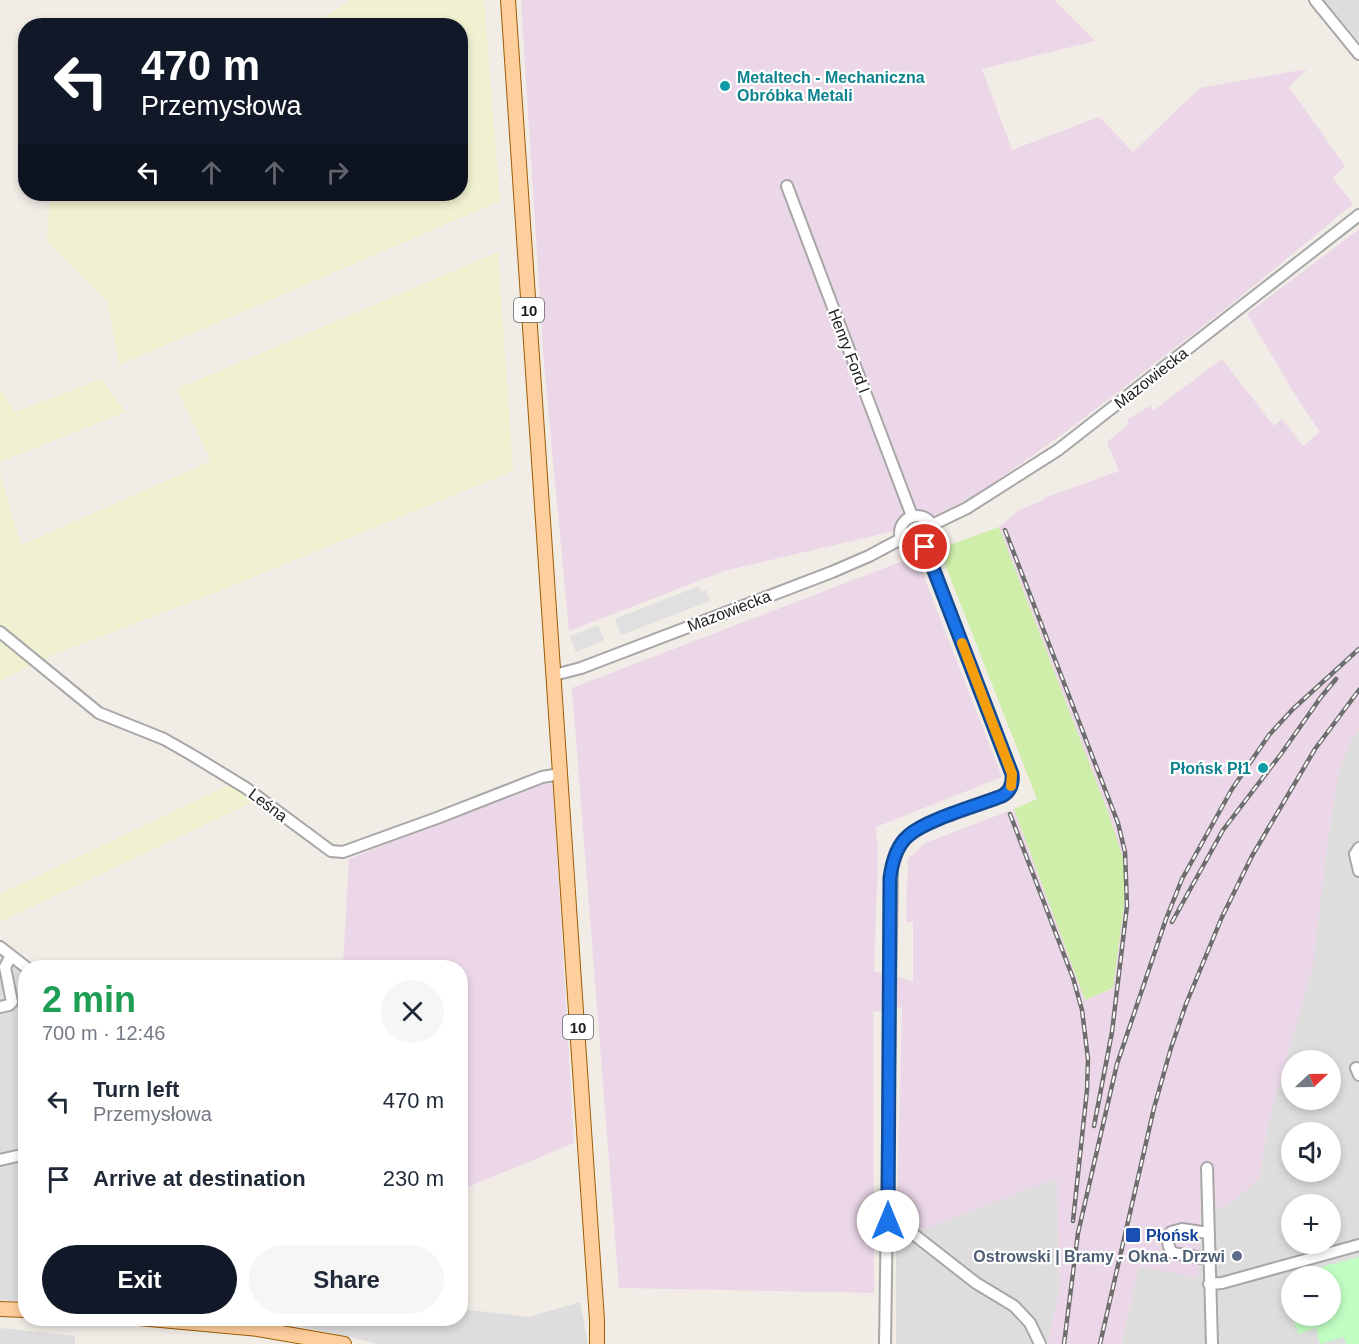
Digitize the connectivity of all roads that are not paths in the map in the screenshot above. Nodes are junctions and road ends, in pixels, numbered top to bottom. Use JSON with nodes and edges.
{"nodes":[{"id":1,"x":508,"y":0,"type":"edge"},
{"id":2,"x":1315,"y":0,"type":"edge"},
{"id":3,"x":1359,"y":54,"type":"edge"},
{"id":4,"x":787,"y":186,"type":"dead end"},
{"id":5,"x":1359,"y":215,"type":"edge"},
{"id":6,"x":912,"y":516,"type":"junction"},
{"id":7,"x":932,"y":525,"type":"junction"},
{"id":8,"x":902,"y":539,"type":"junction"},
{"id":9,"x":925,"y":547,"type":"junction"},
{"id":10,"x":0,"y":632,"type":"edge"},
{"id":11,"x":554,"y":675,"type":"junction"},
{"id":12,"x":560,"y":774,"type":"junction"},
{"id":13,"x":1359,"y":848,"type":"edge"},
{"id":14,"x":1359,"y":871,"type":"edge"},
{"id":15,"x":0,"y":946,"type":"edge"},
{"id":16,"x":11,"y":956,"type":"junction"},
{"id":17,"x":18,"y":961,"type":"edge"},
{"id":18,"x":0,"y":1008,"type":"edge"},
{"id":19,"x":18,"y":1156,"type":"edge"},
{"id":20,"x":0,"y":1160,"type":"edge"},
{"id":21,"x":1207,"y":1168,"type":"dead end"},
{"id":22,"x":888,"y":1221,"type":"junction"},
{"id":23,"x":1208,"y":1233,"type":"junction"},
{"id":24,"x":1359,"y":1245,"type":"edge"},
{"id":25,"x":1208,"y":1259,"type":"junction"},
{"id":26,"x":1209,"y":1284,"type":"junction"},
{"id":27,"x":0,"y":1309,"type":"edge"},
{"id":28,"x":18,"y":1310,"type":"edge"},
{"id":29,"x":229,"y":1326,"type":"edge"},
{"id":30,"x":344,"y":1344,"type":"edge"},
{"id":31,"x":598,"y":1344,"type":"edge"},
{"id":32,"x":885,"y":1344,"type":"edge"},
{"id":33,"x":1040,"y":1344,"type":"edge"},
{"id":34,"x":1212,"y":1344,"type":"edge"}],
"edges":[{"from":1,"to":11,"type":"main road","number":"10"},
{"from":2,"to":3,"type":"street"},
{"from":4,"to":6,"type":"street","name":"Henry Ford I"},
{"from":5,"to":7,"type":"street","name":"Mazowiecka"},
{"from":6,"to":7,"type":"street"},
{"from":6,"to":8,"type":"street"},
{"from":7,"to":9,"type":"street"},
{"from":8,"to":9,"type":"street"},
{"from":8,"to":11,"type":"street","name":"Mazowiecka"},
{"from":9,"to":22,"type":"street"},
{"from":10,"to":12,"type":"street","name":"Leśna"},
{"from":11,"to":12,"type":"main road","number":"10"},
{"from":12,"to":31,"type":"main road","number":"10"},
{"from":13,"to":14,"type":"street"},
{"from":15,"to":16,"type":"street"},
{"from":16,"to":17,"type":"street"},
{"from":16,"to":18,"type":"street"},
{"from":19,"to":20,"type":"street"},
{"from":21,"to":23,"type":"street"},
{"from":22,"to":32,"type":"street"},
{"from":22,"to":33,"type":"street"},
{"from":23,"to":25,"type":"street"},
{"from":23,"to":25,"type":"street"},
{"from":24,"to":26,"type":"street"},
{"from":25,"to":26,"type":"street"},
{"from":26,"to":34,"type":"street"},
{"from":27,"to":28,"type":"main road"},
{"from":29,"to":30,"type":"main road"}]}
